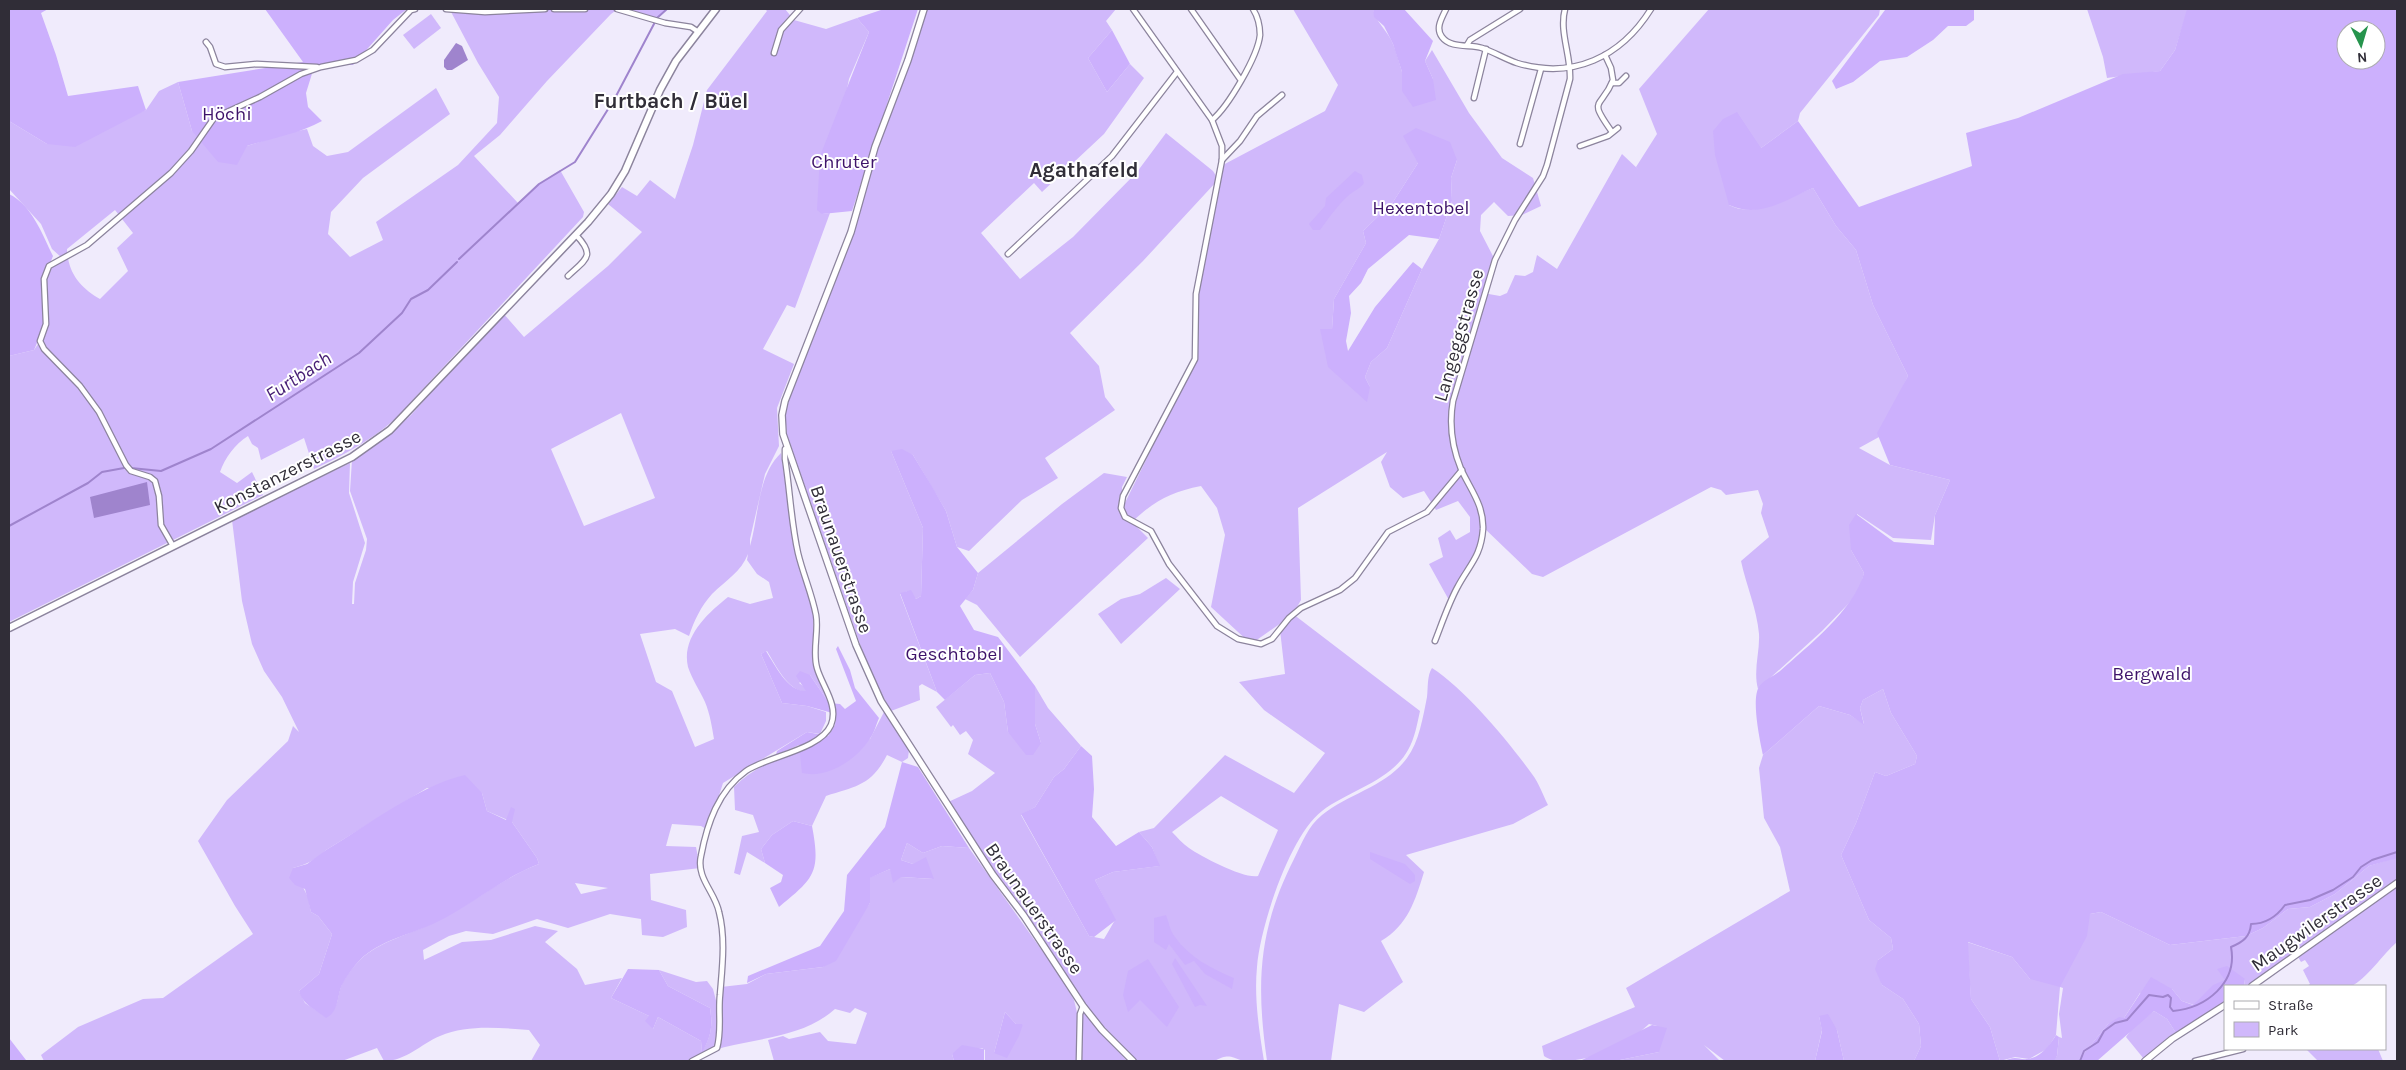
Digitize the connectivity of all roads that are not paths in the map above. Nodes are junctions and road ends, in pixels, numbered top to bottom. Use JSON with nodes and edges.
{"nodes":[{"id":1,"x":415,"y":9,"type":"edge"},
{"id":2,"x":446,"y":9,"type":"edge"},
{"id":3,"x":545,"y":9,"type":"edge"},
{"id":4,"x":554,"y":9,"type":"edge"},
{"id":5,"x":585,"y":9,"type":"edge"},
{"id":6,"x":617,"y":9,"type":"edge"},
{"id":7,"x":716,"y":9,"type":"edge"},
{"id":8,"x":800,"y":9,"type":"edge"},
{"id":9,"x":924,"y":9,"type":"edge"},
{"id":10,"x":1133,"y":9,"type":"edge"},
{"id":11,"x":1191,"y":9,"type":"edge"},
{"id":12,"x":1253,"y":9,"type":"edge"},
{"id":13,"x":1446,"y":9,"type":"edge"},
{"id":14,"x":1520,"y":9,"type":"edge"},
{"id":15,"x":1565,"y":9,"type":"edge"},
{"id":16,"x":1651,"y":9,"type":"edge"},
{"id":17,"x":697,"y":31,"type":"junction"},
{"id":18,"x":206,"y":42,"type":"dead end"},
{"id":19,"x":1467,"y":45,"type":"junction"},
{"id":20,"x":1486,"y":49,"type":"junction"},
{"id":21,"x":774,"y":53,"type":"dead end"},
{"id":22,"x":1605,"y":55,"type":"junction"},
{"id":23,"x":321,"y":67,"type":"junction"},
{"id":24,"x":1540,"y":68,"type":"junction"},
{"id":25,"x":1570,"y":68,"type":"junction"},
{"id":26,"x":1177,"y":72,"type":"junction"},
{"id":27,"x":1626,"y":76,"type":"dead end"},
{"id":28,"x":1240,"y":79,"type":"junction"},
{"id":29,"x":1612,"y":83,"type":"junction"},
{"id":30,"x":1282,"y":95,"type":"dead end"},
{"id":31,"x":1474,"y":98,"type":"dead end"},
{"id":32,"x":1212,"y":120,"type":"junction"},
{"id":33,"x":1618,"y":128,"type":"dead end"},
{"id":34,"x":1612,"y":132,"type":"junction"},
{"id":35,"x":1520,"y":144,"type":"dead end"},
{"id":36,"x":1580,"y":146,"type":"dead end"},
{"id":37,"x":1222,"y":160,"type":"junction"},
{"id":38,"x":576,"y":235,"type":"junction"},
{"id":39,"x":1008,"y":254,"type":"dead end"},
{"id":40,"x":568,"y":276,"type":"dead end"},
{"id":41,"x":787,"y":448,"type":"junction"},
{"id":42,"x":1462,"y":470,"type":"junction"},
{"id":43,"x":173,"y":546,"type":"junction"},
{"id":44,"x":9,"y":628,"type":"edge"},
{"id":45,"x":1435,"y":641,"type":"dead end"},
{"id":46,"x":2397,"y":883,"type":"edge"},
{"id":47,"x":2253,"y":985,"type":"edge"},
{"id":48,"x":1083,"y":1006,"type":"junction"},
{"id":49,"x":2224,"y":1006,"type":"edge"},
{"id":50,"x":2239,"y":1050,"type":"edge"},
{"id":51,"x":692,"y":1061,"type":"edge"},
{"id":52,"x":1079,"y":1061,"type":"edge"},
{"id":53,"x":1133,"y":1061,"type":"edge"},
{"id":54,"x":2145,"y":1061,"type":"edge"},
{"id":55,"x":2195,"y":1061,"type":"edge"}],
"edges":[{"from":1,"to":23,"type":"street"},
{"from":2,"to":3,"type":"street"},
{"from":4,"to":5,"type":"street"},
{"from":6,"to":17,"type":"street"},
{"from":7,"to":17,"type":"main road","name":"Konstanzerstrasse"},
{"from":8,"to":21,"type":"street"},
{"from":9,"to":41,"type":"street","name":"Braunauerstrasse"},
{"from":10,"to":26,"type":"street"},
{"from":11,"to":28,"type":"street"},
{"from":12,"to":28,"type":"street"},
{"from":13,"to":19,"type":"street"},
{"from":14,"to":19,"type":"street"},
{"from":15,"to":25,"type":"street"},
{"from":16,"to":22,"type":"street"},
{"from":17,"to":38,"type":"main road","name":"Konstanzerstrasse"},
{"from":18,"to":23,"type":"street"},
{"from":19,"to":20,"type":"street"},
{"from":20,"to":24,"type":"street"},
{"from":20,"to":31,"type":"street"},
{"from":22,"to":25,"type":"street"},
{"from":22,"to":29,"type":"street"},
{"from":23,"to":43,"type":"street"},
{"from":24,"to":25,"type":"street"},
{"from":24,"to":35,"type":"street"},
{"from":25,"to":42,"type":"street","name":"Langeggstrasse"},
{"from":26,"to":32,"type":"street"},
{"from":26,"to":39,"type":"street"},
{"from":27,"to":29,"type":"street"},
{"from":28,"to":32,"type":"street"},
{"from":29,"to":34,"type":"street"},
{"from":30,"to":37,"type":"street"},
{"from":32,"to":37,"type":"street"},
{"from":33,"to":34,"type":"street"},
{"from":34,"to":36,"type":"street"},
{"from":37,"to":42,"type":"street"},
{"from":38,"to":40,"type":"street"},
{"from":38,"to":43,"type":"main road","name":"Konstanzerstrasse"},
{"from":41,"to":48,"type":"street","name":"Braunauerstrasse"},
{"from":41,"to":51,"type":"street"},
{"from":42,"to":45,"type":"street","name":"Langeggstrasse"},
{"from":43,"to":44,"type":"main road","name":"Konstanzerstrasse"},
{"from":46,"to":47,"type":"street","name":"Maugwilerstrasse"},
{"from":48,"to":52,"type":"street"},
{"from":48,"to":53,"type":"street","name":"Braunauerstrasse"},
{"from":49,"to":54,"type":"street"},
{"from":50,"to":55,"type":"street"}]}
